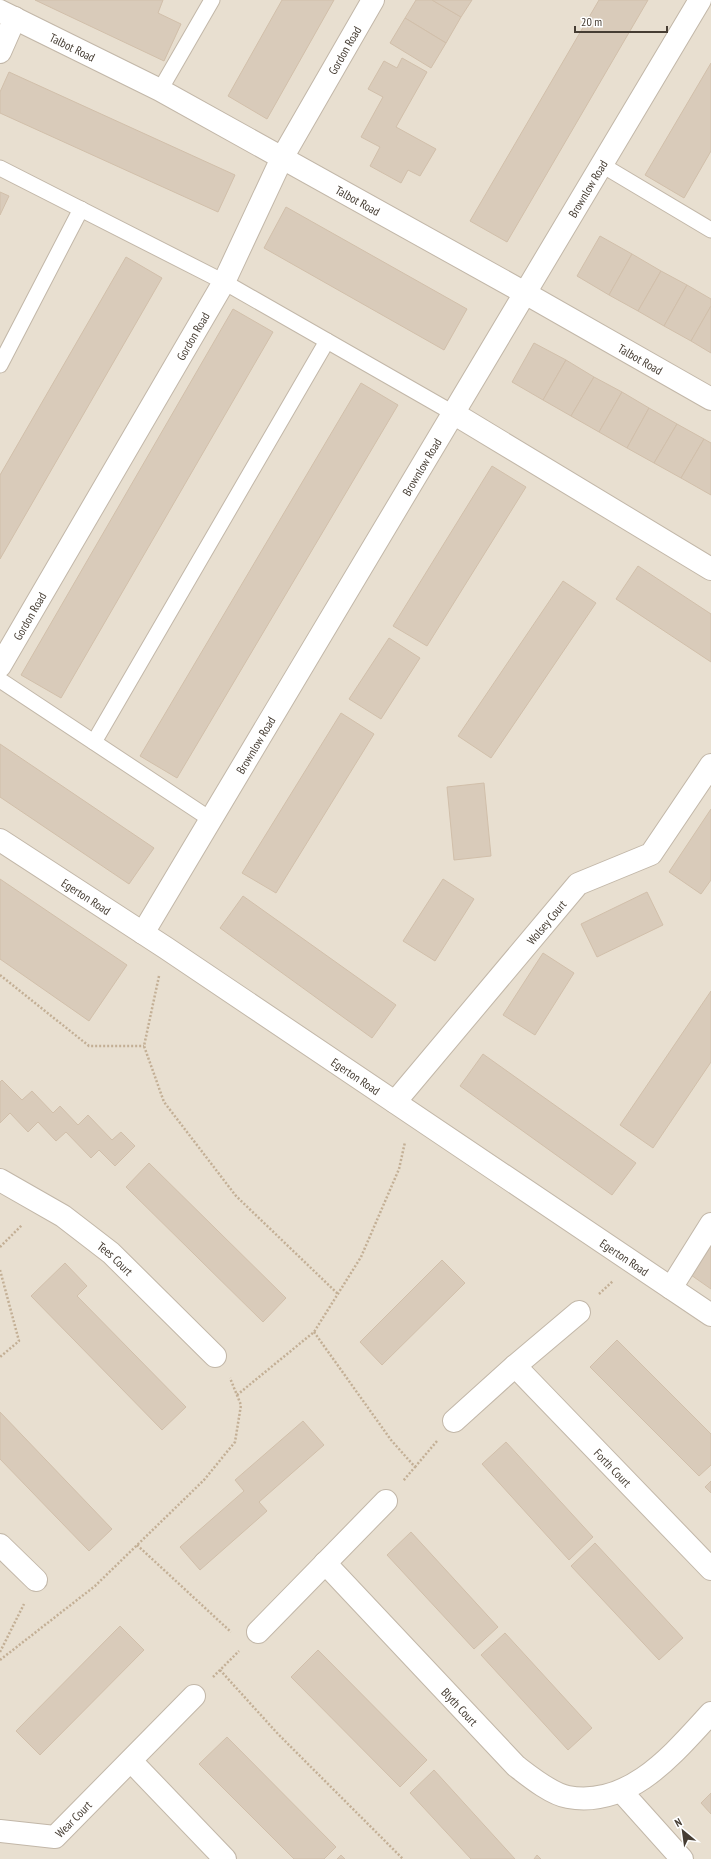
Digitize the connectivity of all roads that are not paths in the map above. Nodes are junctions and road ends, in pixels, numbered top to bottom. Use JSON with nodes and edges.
{"nodes":[{"id":1,"x":212,"y":0,"type":"edge"},
{"id":2,"x":373,"y":0,"type":"edge"},
{"id":3,"x":700,"y":0,"type":"edge"},
{"id":4,"x":8,"y":15,"type":"edge"},
{"id":5,"x":0,"y":52,"type":"edge"},
{"id":6,"x":160,"y":90,"type":"junction"},
{"id":7,"x":282,"y":158,"type":"junction"},
{"id":8,"x":602,"y":165,"type":"junction"},
{"id":9,"x":0,"y":168,"type":"edge"},
{"id":10,"x":81,"y":209,"type":"junction"},
{"id":11,"x":711,"y":230,"type":"edge"},
{"id":12,"x":224,"y":282,"type":"junction"},
{"id":13,"x":525,"y":293,"type":"junction"},
{"id":14,"x":327,"y":341,"type":"junction"},
{"id":15,"x":0,"y":365,"type":"edge"},
{"id":16,"x":711,"y":398,"type":"edge"},
{"id":17,"x":454,"y":413,"type":"junction"},
{"id":18,"x":711,"y":568,"type":"edge"},
{"id":19,"x":0,"y":666,"type":"edge"},
{"id":20,"x":0,"y":680,"type":"edge"},
{"id":21,"x":94,"y":742,"type":"junction"},
{"id":22,"x":711,"y":765,"type":"edge"},
{"id":23,"x":210,"y":819,"type":"junction"},
{"id":24,"x":0,"y":840,"type":"edge"},
{"id":25,"x":143,"y":933,"type":"junction"},
{"id":26,"x":403,"y":1108,"type":"junction"},
{"id":27,"x":0,"y":1180,"type":"edge"},
{"id":28,"x":711,"y":1224,"type":"edge"},
{"id":29,"x":671,"y":1288,"type":"junction"},
{"id":30,"x":579,"y":1312,"type":"road end"},
{"id":31,"x":711,"y":1315,"type":"edge"},
{"id":32,"x":215,"y":1356,"type":"road end"},
{"id":33,"x":515,"y":1366,"type":"junction"},
{"id":34,"x":454,"y":1421,"type":"road end"},
{"id":35,"x":386,"y":1501,"type":"road end"},
{"id":36,"x":0,"y":1545,"type":"edge"},
{"id":37,"x":325,"y":1563,"type":"junction"},
{"id":38,"x":711,"y":1569,"type":"edge"},
{"id":39,"x":36,"y":1580,"type":"road end"},
{"id":40,"x":251,"y":1638,"type":"road end"},
{"id":41,"x":194,"y":1696,"type":"road end"},
{"id":42,"x":711,"y":1713,"type":"edge"},
{"id":43,"x":131,"y":1761,"type":"junction"},
{"id":44,"x":621,"y":1791,"type":"junction"},
{"id":45,"x":0,"y":1831,"type":"edge"},
{"id":46,"x":225,"y":1859,"type":"edge"},
{"id":47,"x":682,"y":1859,"type":"edge"}],
"edges":[{"from":1,"to":6,"type":"lane"},
{"from":2,"to":7,"type":"street","name":"Gordon Road"},
{"from":3,"to":8,"type":"street","name":"Brownlow Road"},
{"from":4,"to":5,"type":"street"},
{"from":4,"to":6,"type":"street","name":"Talbot Road"},
{"from":6,"to":7,"type":"street","name":"Talbot Road"},
{"from":7,"to":12,"type":"street","name":"Gordon Road"},
{"from":7,"to":13,"type":"street","name":"Talbot Road"},
{"from":8,"to":11,"type":"lane"},
{"from":8,"to":13,"type":"street","name":"Brownlow Road"},
{"from":9,"to":10,"type":"lane"},
{"from":10,"to":12,"type":"lane"},
{"from":10,"to":15,"type":"lane"},
{"from":12,"to":14,"type":"lane"},
{"from":12,"to":19,"type":"street","name":"Gordon Road"},
{"from":13,"to":16,"type":"street","name":"Talbot Road"},
{"from":13,"to":17,"type":"street","name":"Brownlow Road"},
{"from":14,"to":17,"type":"lane"},
{"from":14,"to":21,"type":"lane"},
{"from":17,"to":18,"type":"street"},
{"from":17,"to":23,"type":"street","name":"Brownlow Road"},
{"from":20,"to":21,"type":"lane"},
{"from":21,"to":23,"type":"lane"},
{"from":22,"to":26,"type":"street","name":"Wolsey Court"},
{"from":23,"to":25,"type":"street","name":"Brownlow Road"},
{"from":24,"to":25,"type":"street","name":"Egerton Road"},
{"from":25,"to":26,"type":"street","name":"Egerton Road"},
{"from":26,"to":29,"type":"street","name":"Egerton Road"},
{"from":27,"to":32,"type":"street","name":"Tees Court"},
{"from":28,"to":29,"type":"street"},
{"from":29,"to":31,"type":"street","name":"Egerton Road"},
{"from":30,"to":33,"type":"street"},
{"from":33,"to":34,"type":"street"},
{"from":33,"to":38,"type":"street","name":"Forth Court"},
{"from":35,"to":37,"type":"street"},
{"from":36,"to":39,"type":"street"},
{"from":37,"to":40,"type":"street"},
{"from":37,"to":44,"type":"street","name":"Blyth Court"},
{"from":41,"to":43,"type":"street","name":"Wear Court"},
{"from":42,"to":44,"type":"street","name":"Blyth Court"},
{"from":43,"to":45,"type":"street","name":"Wear Court"},
{"from":43,"to":46,"type":"street"},
{"from":44,"to":47,"type":"street"}]}
